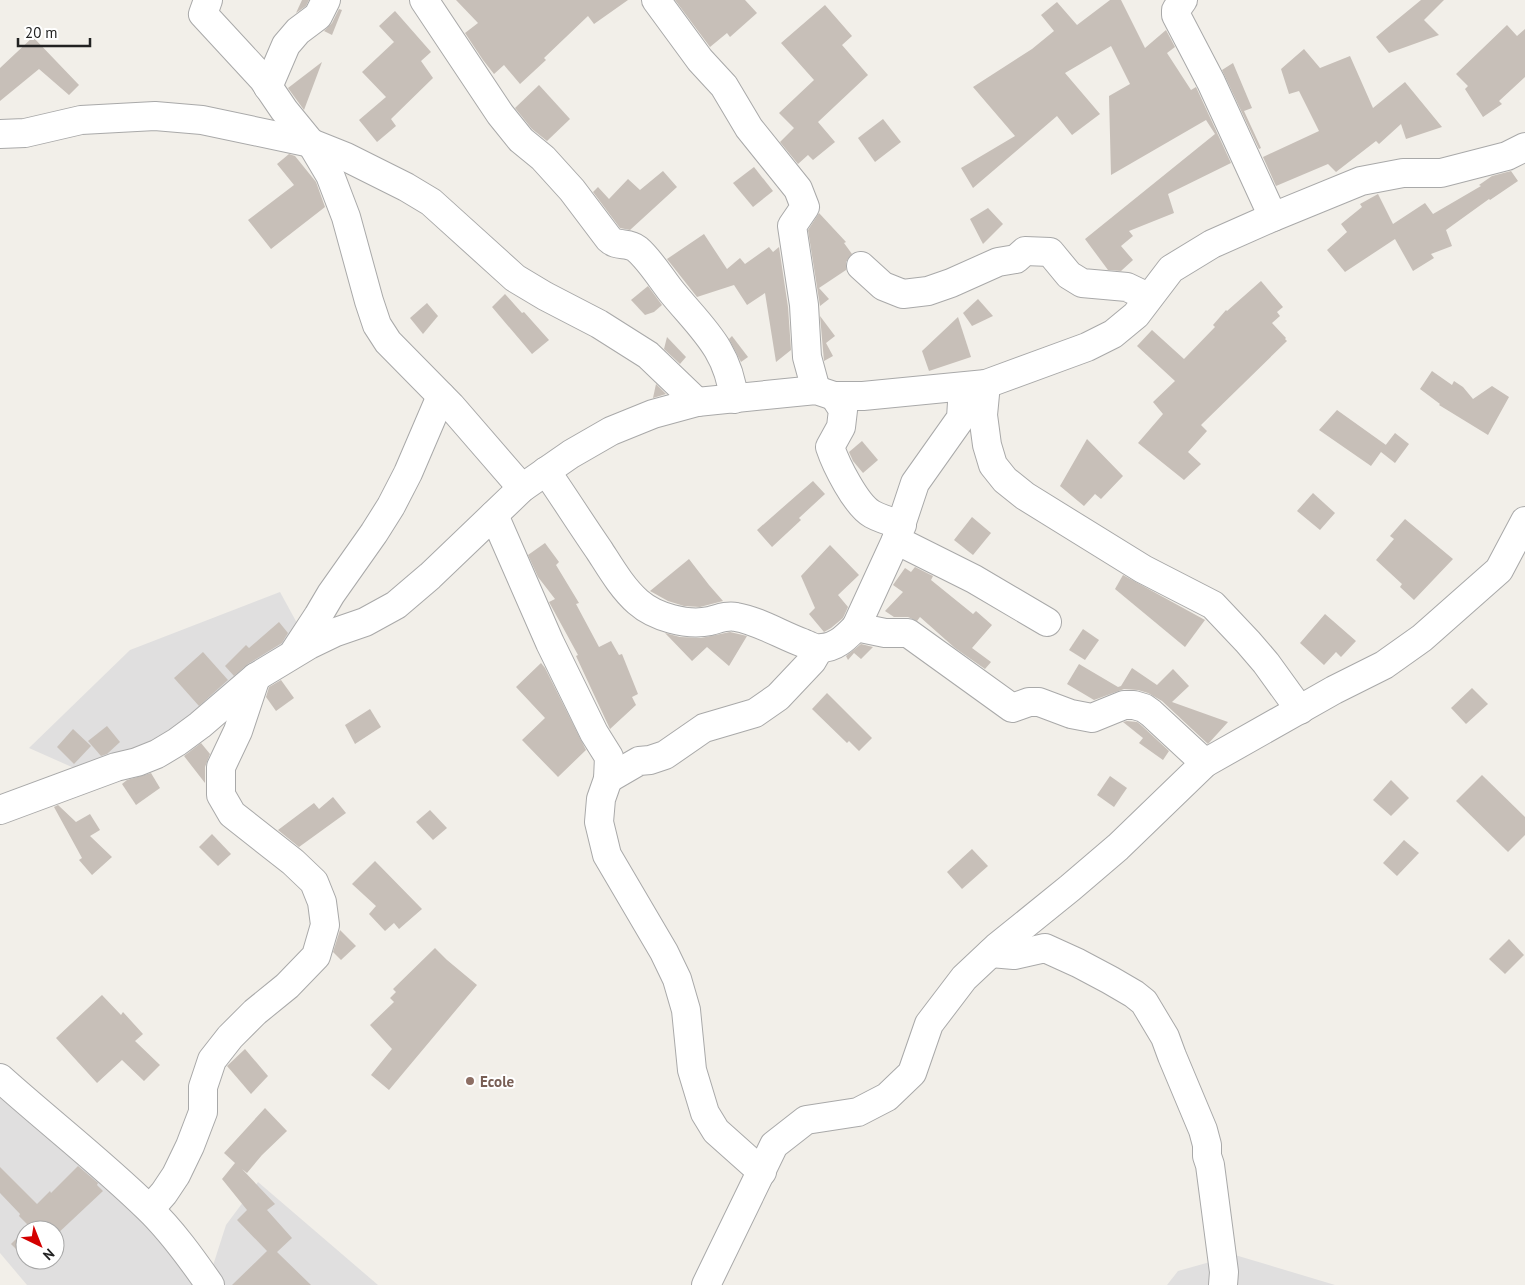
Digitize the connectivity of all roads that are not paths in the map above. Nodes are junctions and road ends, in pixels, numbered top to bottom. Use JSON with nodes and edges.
{"nodes":[{"id":1,"x":208,"y":0,"type":"edge"},
{"id":2,"x":326,"y":0,"type":"edge"},
{"id":3,"x":424,"y":0,"type":"edge"},
{"id":4,"x":656,"y":0,"type":"edge"},
{"id":5,"x":1183,"y":0,"type":"edge"},
{"id":6,"x":268,"y":87,"type":"junction"},
{"id":7,"x":0,"y":134,"type":"edge"},
{"id":8,"x":311,"y":143,"type":"junction"},
{"id":9,"x":1525,"y":147,"type":"edge"},
{"id":10,"x":1274,"y":217,"type":"junction"},
{"id":11,"x":861,"y":266,"type":"dead end"},
{"id":12,"x":1148,"y":297,"type":"junction"},
{"id":13,"x":974,"y":385,"type":"junction"},
{"id":14,"x":825,"y":393,"type":"junction"},
{"id":15,"x":441,"y":396,"type":"junction"},
{"id":16,"x":734,"y":399,"type":"junction"},
{"id":17,"x":697,"y":402,"type":"junction"},
{"id":18,"x":546,"y":471,"type":"junction"},
{"id":19,"x":522,"y":488,"type":"junction"},
{"id":20,"x":494,"y":515,"type":"junction"},
{"id":21,"x":1525,"y":521,"type":"edge"},
{"id":22,"x":899,"y":533,"type":"junction"},
{"id":23,"x":1525,"y":550,"type":"edge"},
{"id":24,"x":1499,"y":570,"type":"junction"},
{"id":25,"x":1047,"y":622,"type":"dead end"},
{"id":26,"x":856,"y":627,"type":"junction"},
{"id":27,"x":819,"y":649,"type":"junction"},
{"id":28,"x":291,"y":656,"type":"junction"},
{"id":29,"x":256,"y":677,"type":"junction"},
{"id":30,"x":1300,"y":710,"type":"junction"},
{"id":31,"x":1205,"y":763,"type":"junction"},
{"id":32,"x":608,"y":778,"type":"junction"},
{"id":33,"x":0,"y":810,"type":"edge"},
{"id":34,"x":991,"y":953,"type":"junction"},
{"id":35,"x":0,"y":1078,"type":"edge"},
{"id":36,"x":762,"y":1172,"type":"junction"},
{"id":37,"x":150,"y":1209,"type":"junction"},
{"id":38,"x":210,"y":1285,"type":"edge"},
{"id":39,"x":706,"y":1285,"type":"edge"},
{"id":40,"x":1223,"y":1285,"type":"edge"}],
"edges":[{"from":1,"to":6,"type":"street"},
{"from":2,"to":6,"type":"street"},
{"from":3,"to":16,"type":"street"},
{"from":4,"to":14,"type":"street"},
{"from":5,"to":10,"type":"street"},
{"from":6,"to":8,"type":"street"},
{"from":7,"to":8,"type":"street"},
{"from":8,"to":15,"type":"street"},
{"from":8,"to":17,"type":"street"},
{"from":9,"to":10,"type":"street"},
{"from":10,"to":12,"type":"street"},
{"from":11,"to":12,"type":"street"},
{"from":12,"to":13,"type":"street"},
{"from":13,"to":14,"type":"street"},
{"from":13,"to":22,"type":"street"},
{"from":13,"to":30,"type":"street"},
{"from":14,"to":16,"type":"street"},
{"from":14,"to":22,"type":"street"},
{"from":15,"to":19,"type":"street"},
{"from":15,"to":28,"type":"street"},
{"from":16,"to":17,"type":"street"},
{"from":17,"to":18,"type":"street"},
{"from":18,"to":19,"type":"street"},
{"from":18,"to":27,"type":"street"},
{"from":19,"to":20,"type":"street"},
{"from":20,"to":28,"type":"street"},
{"from":20,"to":32,"type":"street"},
{"from":21,"to":24,"type":"street"},
{"from":22,"to":25,"type":"street"},
{"from":22,"to":26,"type":"street"},
{"from":23,"to":24,"type":"street"},
{"from":24,"to":30,"type":"street"},
{"from":26,"to":27,"type":"street"},
{"from":26,"to":31,"type":"street"},
{"from":27,"to":32,"type":"street"},
{"from":28,"to":29,"type":"street"},
{"from":29,"to":33,"type":"street"},
{"from":29,"to":37,"type":"street"},
{"from":30,"to":31,"type":"street"},
{"from":31,"to":34,"type":"street"},
{"from":32,"to":36,"type":"street"},
{"from":34,"to":36,"type":"street"},
{"from":34,"to":40,"type":"street"},
{"from":35,"to":37,"type":"street"},
{"from":36,"to":39,"type":"street"},
{"from":37,"to":38,"type":"street"}]}
